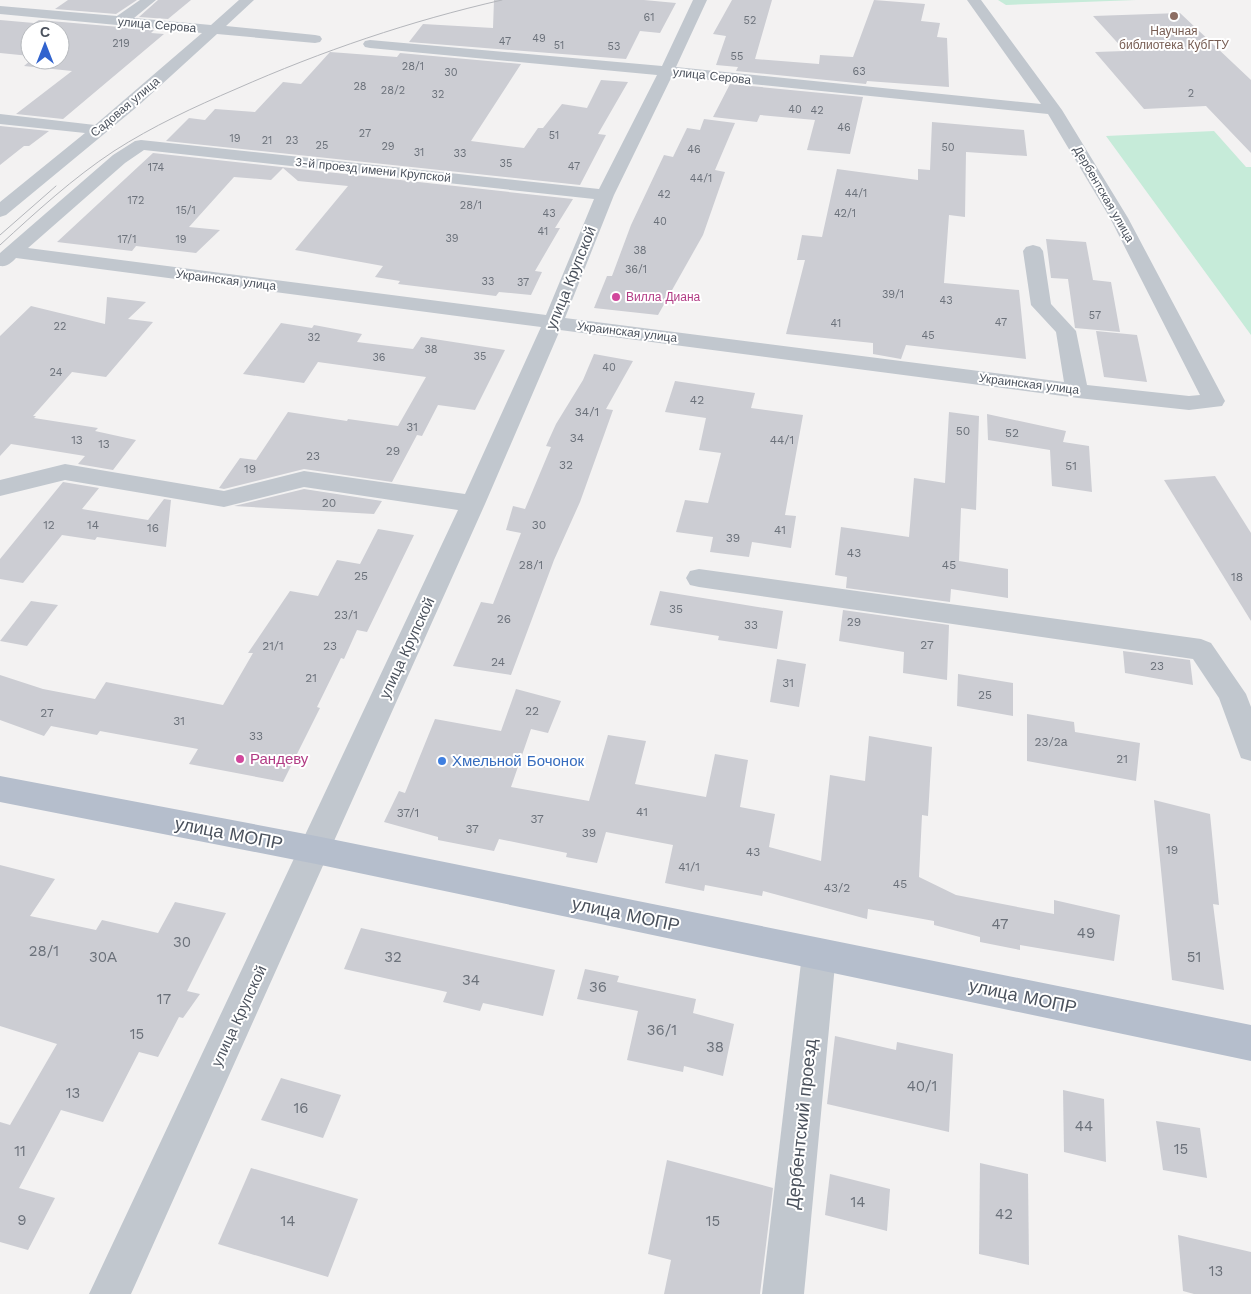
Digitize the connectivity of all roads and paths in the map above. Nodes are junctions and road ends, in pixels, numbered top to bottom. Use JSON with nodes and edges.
{"nodes":[{"id":1,"x":149,"y":0,"type":"edge"},
{"id":2,"x":247,"y":0,"type":"edge"},
{"id":3,"x":700,"y":0,"type":"edge"},
{"id":4,"x":974,"y":0,"type":"edge"},
{"id":5,"x":0,"y":10,"type":"edge"},
{"id":6,"x":119,"y":22,"type":"junction"},
{"id":7,"x":212,"y":30,"type":"junction"},
{"id":8,"x":314,"y":39,"type":"dead end"},
{"id":9,"x":370,"y":44,"type":"dead end"},
{"id":10,"x":667,"y":71,"type":"junction"},
{"id":11,"x":1054,"y":110,"type":"junction"},
{"id":12,"x":0,"y":119,"type":"edge"},
{"id":13,"x":99,"y":130,"type":"junction"},
{"id":14,"x":605,"y":195,"type":"junction"},
{"id":15,"x":0,"y":211,"type":"edge"},
{"id":16,"x":1033,"y":251,"type":"dead end"},
{"id":17,"x":6,"y":258,"type":"edge"},
{"id":18,"x":553,"y":323,"type":"junction"},
{"id":19,"x":1078,"y":391,"type":"junction"},
{"id":20,"x":1214,"y":401,"type":"joint"},
{"id":21,"x":0,"y":488,"type":"edge"},
{"id":22,"x":473,"y":504,"type":"junction"},
{"id":23,"x":699,"y":578,"type":"dead end"},
{"id":24,"x":1251,"y":749,"type":"edge"},
{"id":25,"x":0,"y":789,"type":"edge"},
{"id":26,"x":316,"y":850,"type":"junction"},
{"id":27,"x":819,"y":954,"type":"junction"},
{"id":28,"x":1251,"y":1043,"type":"edge"},
{"id":29,"x":110,"y":1294,"type":"edge"},
{"id":30,"x":783,"y":1294,"type":"edge"}],
"edges":[{"from":1,"to":6,"type":"street"},
{"from":2,"to":7,"type":"street","name":"Садовая улица"},
{"from":3,"to":10,"type":"street","name":"улица Крупской"},
{"from":4,"to":11,"type":"street","name":"Дербентская улица"},
{"from":5,"to":6,"type":"street","name":"улица Серова"},
{"from":6,"to":7,"type":"street","name":"улица Серова"},
{"from":7,"to":8,"type":"street","name":"улица Серова"},
{"from":7,"to":13,"type":"street","name":"Садовая улица"},
{"from":9,"to":10,"type":"street","name":"улица Серова"},
{"from":10,"to":11,"type":"street","name":"улица Серова"},
{"from":10,"to":14,"type":"street","name":"улица Крупской"},
{"from":11,"to":20,"type":"street","name":"Дербентская улица"},
{"from":12,"to":13,"type":"street"},
{"from":13,"to":15,"type":"street","name":"Садовая улица"},
{"from":14,"to":17,"type":"street","name":"3-й проезд имени Крупской"},
{"from":14,"to":18,"type":"street","name":"улица Крупской"},
{"from":16,"to":19,"type":"street"},
{"from":17,"to":18,"type":"street","name":"Украинская улица"},
{"from":18,"to":19,"type":"street","name":"Украинская улица"},
{"from":18,"to":22,"type":"street","name":"улица Крупской"},
{"from":19,"to":20,"type":"street","name":"Украинская улица"},
{"from":21,"to":22,"type":"street"},
{"from":22,"to":26,"type":"street","name":"улица Крупской"},
{"from":23,"to":24,"type":"street"},
{"from":25,"to":26,"type":"main road","name":"улица МОПР"},
{"from":26,"to":27,"type":"main road","name":"улица МОПР"},
{"from":26,"to":29,"type":"street","name":"улица Крупской"},
{"from":27,"to":28,"type":"main road","name":"улица МОПР"},
{"from":27,"to":30,"type":"street","name":"Дербентский проезд"}]}
